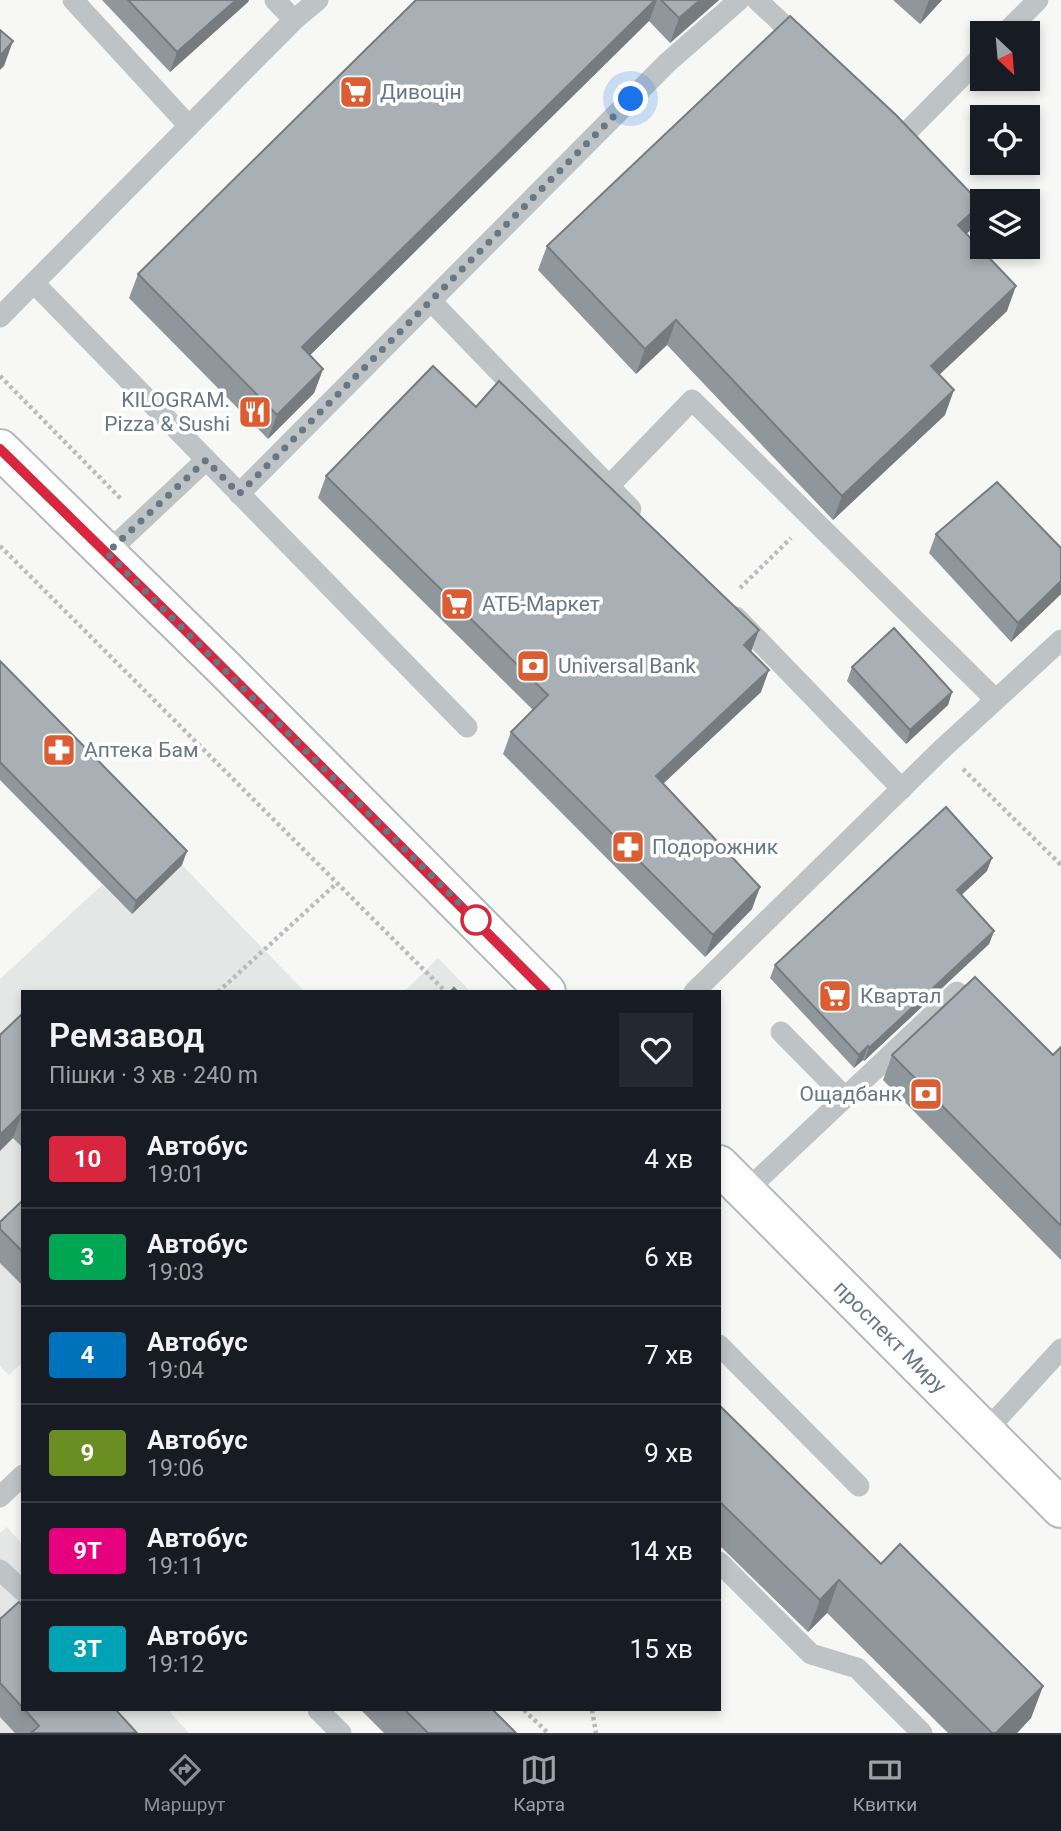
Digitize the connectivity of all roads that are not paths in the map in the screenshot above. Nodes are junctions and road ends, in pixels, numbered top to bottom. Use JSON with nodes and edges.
{"nodes":[{"id":1,"x":73,"y":0,"type":"edge"},
{"id":2,"x":275,"y":0,"type":"edge"},
{"id":3,"x":318,"y":0,"type":"edge"},
{"id":4,"x":739,"y":0,"type":"edge"},
{"id":5,"x":757,"y":0,"type":"edge"},
{"id":6,"x":1038,"y":0,"type":"edge"},
{"id":7,"x":294,"y":20,"type":"junction"},
{"id":8,"x":1017,"y":21,"type":"edge"},
{"id":9,"x":815,"y":54,"type":"edge"},
{"id":10,"x":970,"y":68,"type":"edge"},
{"id":11,"x":873,"y":109,"type":"edge"},
{"id":12,"x":189,"y":125,"type":"junction"},
{"id":13,"x":34,"y":283,"type":"junction"},
{"id":14,"x":431,"y":301,"type":"junction"},
{"id":15,"x":0,"y":317,"type":"edge"},
{"id":16,"x":0,"y":449,"type":"edge"},
{"id":17,"x":206,"y":460,"type":"junction"},
{"id":18,"x":609,"y":486,"type":"junction"},
{"id":19,"x":239,"y":494,"type":"junction"},
{"id":20,"x":647,"y":526,"type":"edge"},
{"id":21,"x":107,"y":553,"type":"junction"},
{"id":22,"x":724,"y":605,"type":"edge"},
{"id":23,"x":1061,"y":640,"type":"edge"},
{"id":24,"x":995,"y":699,"type":"junction"},
{"id":25,"x":467,"y":727,"type":"dead end"},
{"id":26,"x":902,"y":789,"type":"junction"},
{"id":27,"x":544,"y":990,"type":"edge"},
{"id":28,"x":696,"y":990,"type":"edge"},
{"id":29,"x":957,"y":992,"type":"edge"},
{"id":30,"x":780,"y":1032,"type":"dead end"},
{"id":31,"x":846,"y":1098,"type":"junction"},
{"id":32,"x":732,"y":1178,"type":"edge"},
{"id":33,"x":721,"y":1347,"type":"edge"},
{"id":34,"x":1061,"y":1349,"type":"edge"},
{"id":35,"x":985,"y":1432,"type":"junction"},
{"id":36,"x":21,"y":1477,"type":"edge"},
{"id":37,"x":859,"y":1486,"type":"dead end"},
{"id":38,"x":0,"y":1497,"type":"edge"},
{"id":39,"x":1061,"y":1508,"type":"edge"},
{"id":40,"x":721,"y":1564,"type":"edge"},
{"id":41,"x":0,"y":1570,"type":"edge"},
{"id":42,"x":21,"y":1589,"type":"edge"},
{"id":43,"x":319,"y":1711,"type":"edge"},
{"id":44,"x":341,"y":1733,"type":"edge"},
{"id":45,"x":922,"y":1733,"type":"edge"}],
"edges":[{"from":1,"to":12,"type":"lane"},
{"from":2,"to":7,"type":"lane"},
{"from":3,"to":7,"type":"lane"},
{"from":4,"to":14,"type":"lane"},
{"from":5,"to":9,"type":"lane"},
{"from":6,"to":8,"type":"lane"},
{"from":7,"to":12,"type":"lane"},
{"from":10,"to":11,"type":"lane"},
{"from":12,"to":13,"type":"lane"},
{"from":13,"to":15,"type":"lane"},
{"from":13,"to":17,"type":"lane"},
{"from":14,"to":18,"type":"lane"},
{"from":14,"to":19,"type":"lane"},
{"from":16,"to":21,"type":"main road"},
{"from":17,"to":19,"type":"lane"},
{"from":17,"to":21,"type":"lane"},
{"from":18,"to":20,"type":"lane"},
{"from":18,"to":24,"type":"lane"},
{"from":19,"to":25,"type":"lane"},
{"from":21,"to":27,"type":"main road"},
{"from":22,"to":26,"type":"lane"},
{"from":23,"to":24,"type":"lane"},
{"from":24,"to":26,"type":"lane"},
{"from":26,"to":28,"type":"lane"},
{"from":29,"to":31,"type":"lane"},
{"from":30,"to":31,"type":"lane"},
{"from":31,"to":32,"type":"lane"},
{"from":32,"to":35,"type":"main road","name":"проспект Миру"},
{"from":33,"to":37,"type":"lane"},
{"from":34,"to":35,"type":"lane"},
{"from":35,"to":39,"type":"main road","name":"проспект Миру"},
{"from":36,"to":38,"type":"lane"},
{"from":40,"to":45,"type":"lane"},
{"from":41,"to":42,"type":"lane"},
{"from":43,"to":44,"type":"lane"}]}
